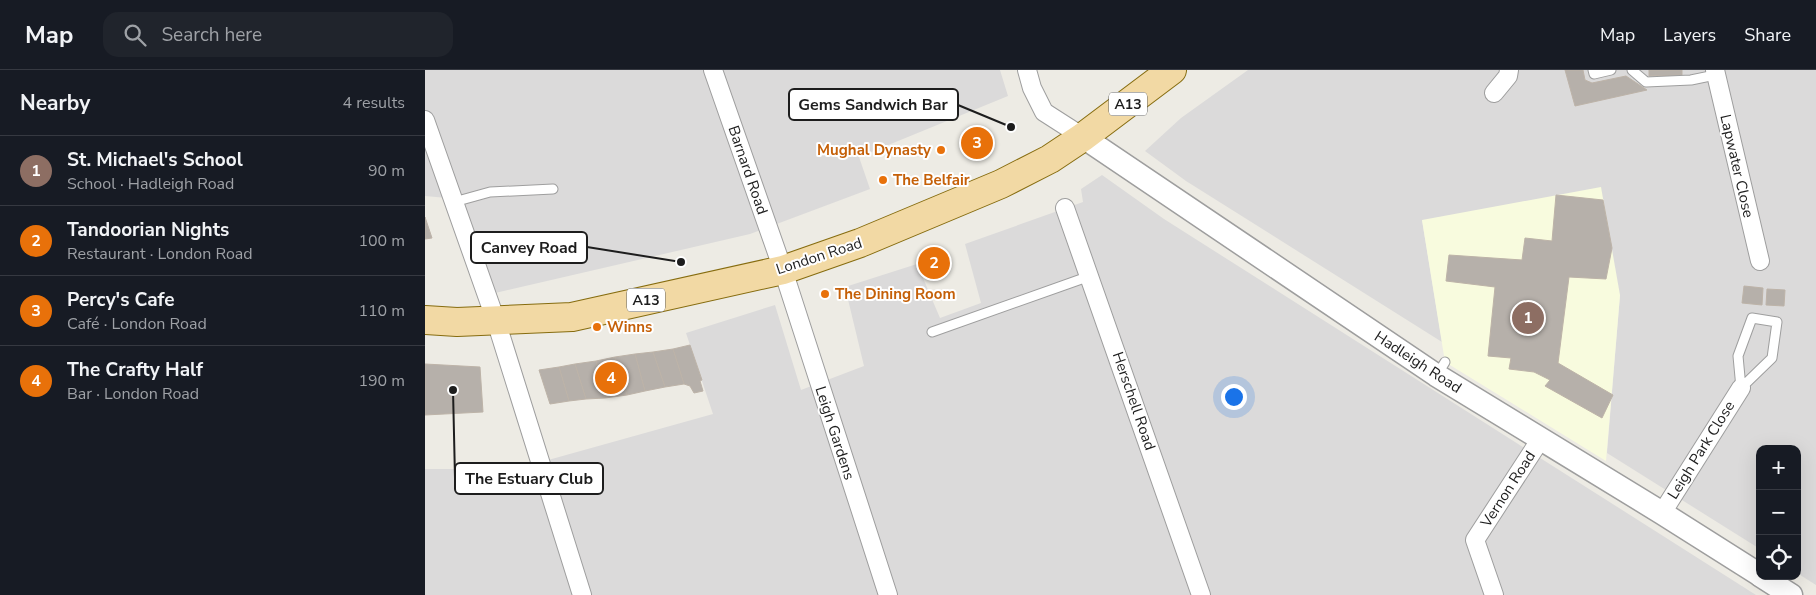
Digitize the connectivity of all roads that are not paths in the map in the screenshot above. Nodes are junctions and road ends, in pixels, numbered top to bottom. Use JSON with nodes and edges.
{"nodes":[{"id":1,"x":713,"y":70,"type":"edge"},
{"id":2,"x":1027,"y":70,"type":"edge"},
{"id":3,"x":1171,"y":70,"type":"edge"},
{"id":4,"x":1509,"y":70,"type":"edge"},
{"id":5,"x":1593,"y":70,"type":"edge"},
{"id":6,"x":1611,"y":70,"type":"edge"},
{"id":7,"x":1632,"y":70,"type":"edge"},
{"id":8,"x":1715,"y":72,"type":"edge"},
{"id":9,"x":1494,"y":93,"type":"dead end"},
{"id":10,"x":425,"y":120,"type":"edge"},
{"id":11,"x":1083,"y":137,"type":"junction"},
{"id":12,"x":553,"y":189,"type":"dead end"},
{"id":13,"x":454,"y":202,"type":"junction"},
{"id":14,"x":1065,"y":208,"type":"dead end"},
{"id":15,"x":1760,"y":261,"type":"dead end"},
{"id":16,"x":783,"y":270,"type":"junction"},
{"id":17,"x":1090,"y":276,"type":"junction"},
{"id":18,"x":425,"y":320,"type":"edge"},
{"id":19,"x":496,"y":321,"type":"junction"},
{"id":20,"x":932,"y":332,"type":"dead end"},
{"id":21,"x":1741,"y":388,"type":"junction"},
{"id":22,"x":1540,"y":440,"type":"junction"},
{"id":23,"x":1662,"y":513,"type":"junction"},
{"id":24,"x":1756,"y":573,"type":"edge"},
{"id":25,"x":1767,"y":580,"type":"edge"},
{"id":26,"x":582,"y":595,"type":"edge"},
{"id":27,"x":888,"y":595,"type":"edge"},
{"id":28,"x":1201,"y":595,"type":"edge"},
{"id":29,"x":1494,"y":595,"type":"edge"},
{"id":30,"x":1791,"y":595,"type":"edge"}],
"edges":[{"from":1,"to":16,"type":"street","name":"Barnard Road"},
{"from":2,"to":11,"type":"street"},
{"from":3,"to":11,"type":"main road","name":"London Road","number":"A13"},
{"from":4,"to":9,"type":"street"},
{"from":5,"to":6,"type":"lane"},
{"from":7,"to":8,"type":"lane"},
{"from":8,"to":15,"type":"street","name":"Lapwater Close"},
{"from":10,"to":13,"type":"street"},
{"from":11,"to":16,"type":"main road","name":"London Road","number":"A13"},
{"from":11,"to":22,"type":"street","name":"Hadleigh Road"},
{"from":12,"to":13,"type":"lane"},
{"from":13,"to":19,"type":"street"},
{"from":14,"to":17,"type":"street","name":"Herschell Road"},
{"from":16,"to":19,"type":"main road","name":"London Road","number":"A13"},
{"from":16,"to":27,"type":"street","name":"Leigh Gardens"},
{"from":17,"to":20,"type":"lane"},
{"from":17,"to":28,"type":"street","name":"Herschell Road"},
{"from":18,"to":19,"type":"main road","name":"London Road","number":"A13"},
{"from":19,"to":26,"type":"street"},
{"from":21,"to":21,"type":"lane","name":"Leigh Park Close"},
{"from":21,"to":23,"type":"street","name":"Leigh Park Close"},
{"from":22,"to":23,"type":"street","name":"Hadleigh Road"},
{"from":22,"to":29,"type":"street","name":"Vernon Road"},
{"from":23,"to":24,"type":"street","name":"Hadleigh Road"},
{"from":25,"to":30,"type":"street","name":"Hadleigh Road"}]}
